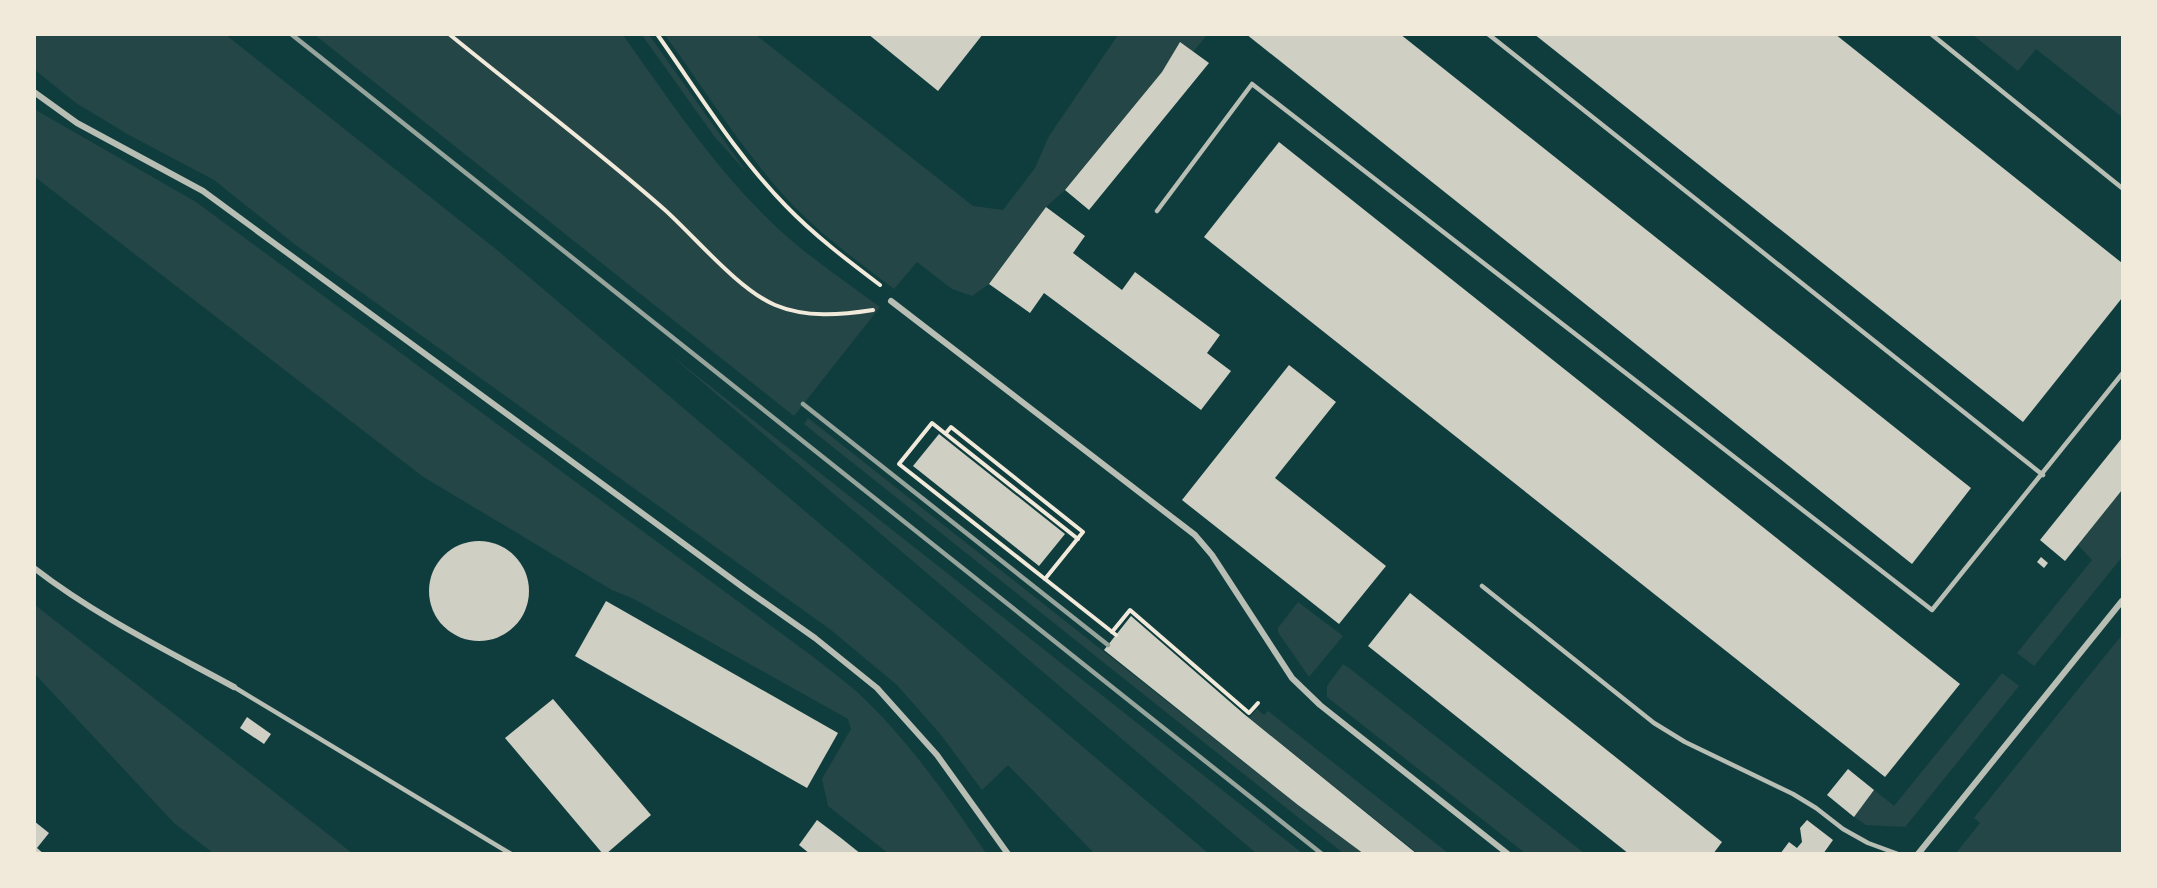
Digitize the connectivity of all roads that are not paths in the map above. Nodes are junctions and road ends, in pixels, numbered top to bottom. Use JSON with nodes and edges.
{"nodes":[{"id":1,"x":1488,"y":34,"type":"edge"},
{"id":2,"x":1930,"y":34,"type":"edge"},
{"id":3,"x":34,"y":92,"type":"edge"},
{"id":4,"x":2122,"y":188,"type":"edge"},
{"id":5,"x":1157,"y":211,"type":"dead end"},
{"id":6,"x":891,"y":302,"type":"road end"},
{"id":7,"x":2122,"y":375,"type":"edge"},
{"id":8,"x":2043,"y":475,"type":"junction"},
{"id":9,"x":34,"y":568,"type":"edge"},
{"id":10,"x":1482,"y":586,"type":"dead end"},
{"id":11,"x":2122,"y":602,"type":"edge"},
{"id":12,"x":234,"y":687,"type":"joint"},
{"id":13,"x":511,"y":854,"type":"edge"},
{"id":14,"x":1008,"y":854,"type":"edge"},
{"id":15,"x":1508,"y":854,"type":"edge"},
{"id":16,"x":1898,"y":854,"type":"edge"},
{"id":17,"x":1918,"y":854,"type":"edge"}],
"edges":[{"from":1,"to":8,"type":"lane"},
{"from":2,"to":4,"type":"lane"},
{"from":3,"to":14,"type":"street"},
{"from":5,"to":8,"type":"lane"},
{"from":6,"to":15,"type":"street"},
{"from":7,"to":8,"type":"lane"},
{"from":9,"to":12,"type":"street"},
{"from":10,"to":16,"type":"lane"},
{"from":11,"to":17,"type":"street"},
{"from":12,"to":13,"type":"lane"}]}
